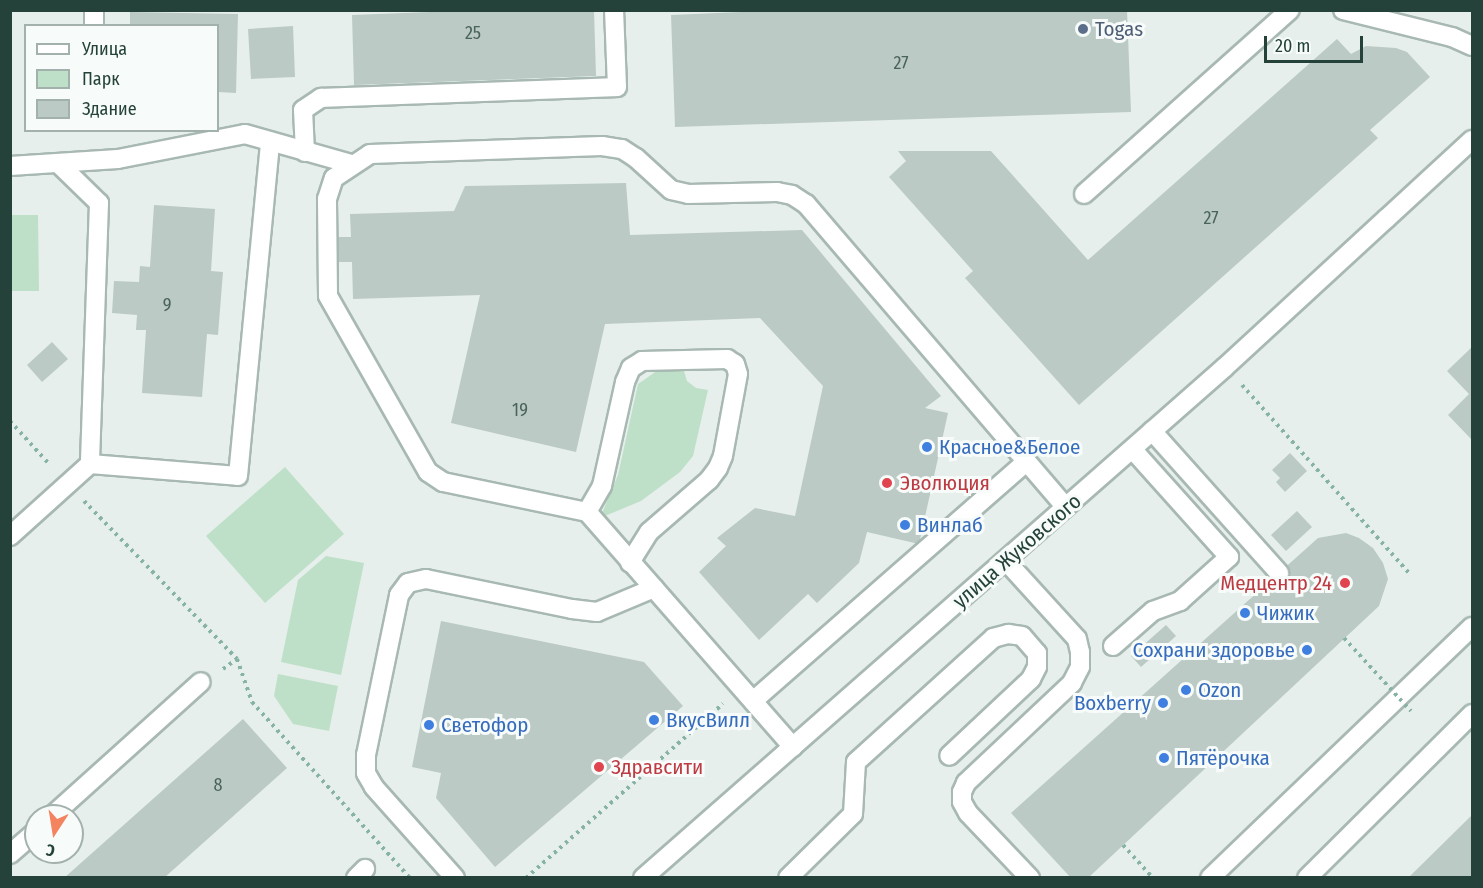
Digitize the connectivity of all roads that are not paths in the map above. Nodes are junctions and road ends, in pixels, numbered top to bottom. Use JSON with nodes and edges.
{"nodes":[{"id":1,"x":614,"y":10,"type":"edge"},
{"id":2,"x":1290,"y":10,"type":"edge"},
{"id":3,"x":1343,"y":10,"type":"edge"},
{"id":4,"x":1473,"y":46,"type":"edge"},
{"id":5,"x":1473,"y":140,"type":"edge"},
{"id":6,"x":270,"y":142,"type":"junction"},
{"id":7,"x":306,"y":152,"type":"junction"},
{"id":8,"x":59,"y":164,"type":"junction"},
{"id":9,"x":351,"y":165,"type":"junction"},
{"id":10,"x":10,"y":166,"type":"edge"},
{"id":11,"x":1084,"y":194,"type":"dead end"},
{"id":12,"x":1152,"y":431,"type":"junction"},
{"id":13,"x":1132,"y":449,"type":"junction"},
{"id":14,"x":1026,"y":462,"type":"junction"},
{"id":15,"x":90,"y":464,"type":"junction"},
{"id":16,"x":1066,"y":507,"type":"junction"},
{"id":17,"x":587,"y":512,"type":"junction"},
{"id":18,"x":10,"y":536,"type":"edge"},
{"id":19,"x":1006,"y":561,"type":"junction"},
{"id":20,"x":630,"y":563,"type":"junction"},
{"id":21,"x":1279,"y":573,"type":"dead end"},
{"id":22,"x":654,"y":588,"type":"junction"},
{"id":23,"x":1473,"y":627,"type":"edge"},
{"id":24,"x":1113,"y":646,"type":"dead end"},
{"id":25,"x":201,"y":682,"type":"dead end"},
{"id":26,"x":747,"y":695,"type":"junction"},
{"id":27,"x":1473,"y":714,"type":"edge"},
{"id":28,"x":793,"y":747,"type":"junction"},
{"id":29,"x":949,"y":756,"type":"dead end"},
{"id":30,"x":65,"y":804,"type":"edge"},
{"id":31,"x":24,"y":842,"type":"edge"},
{"id":32,"x":10,"y":854,"type":"edge"},
{"id":33,"x":455,"y":878,"type":"edge"},
{"id":34,"x":643,"y":878,"type":"edge"},
{"id":35,"x":788,"y":878,"type":"edge"},
{"id":36,"x":1030,"y":878,"type":"edge"},
{"id":37,"x":1210,"y":878,"type":"edge"},
{"id":38,"x":1307,"y":878,"type":"edge"}],
"edges":[{"from":1,"to":7,"type":"street"},
{"from":2,"to":11,"type":"street"},
{"from":3,"to":4,"type":"street"},
{"from":5,"to":12,"type":"street","name":"улица Жуковского"},
{"from":6,"to":7,"type":"street"},
{"from":6,"to":8,"type":"street"},
{"from":6,"to":15,"type":"street"},
{"from":7,"to":9,"type":"street"},
{"from":8,"to":10,"type":"street"},
{"from":8,"to":15,"type":"street"},
{"from":9,"to":14,"type":"street"},
{"from":9,"to":17,"type":"street"},
{"from":12,"to":13,"type":"street","name":"улица Жуковского"},
{"from":12,"to":21,"type":"street"},
{"from":13,"to":16,"type":"street","name":"улица Жуковского"},
{"from":13,"to":24,"type":"street"},
{"from":14,"to":16,"type":"street"},
{"from":14,"to":26,"type":"street"},
{"from":15,"to":18,"type":"street"},
{"from":16,"to":19,"type":"street","name":"улица Жуковского"},
{"from":17,"to":20,"type":"street"},
{"from":17,"to":20,"type":"street"},
{"from":19,"to":28,"type":"street","name":"улица Жуковского"},
{"from":19,"to":36,"type":"street"},
{"from":20,"to":22,"type":"street"},
{"from":22,"to":26,"type":"street"},
{"from":22,"to":33,"type":"street"},
{"from":23,"to":37,"type":"street"},
{"from":25,"to":30,"type":"street"},
{"from":26,"to":28,"type":"street"},
{"from":27,"to":38,"type":"street"},
{"from":28,"to":34,"type":"street","name":"улица Жуковского"},
{"from":29,"to":35,"type":"street"},
{"from":31,"to":32,"type":"street"}]}
